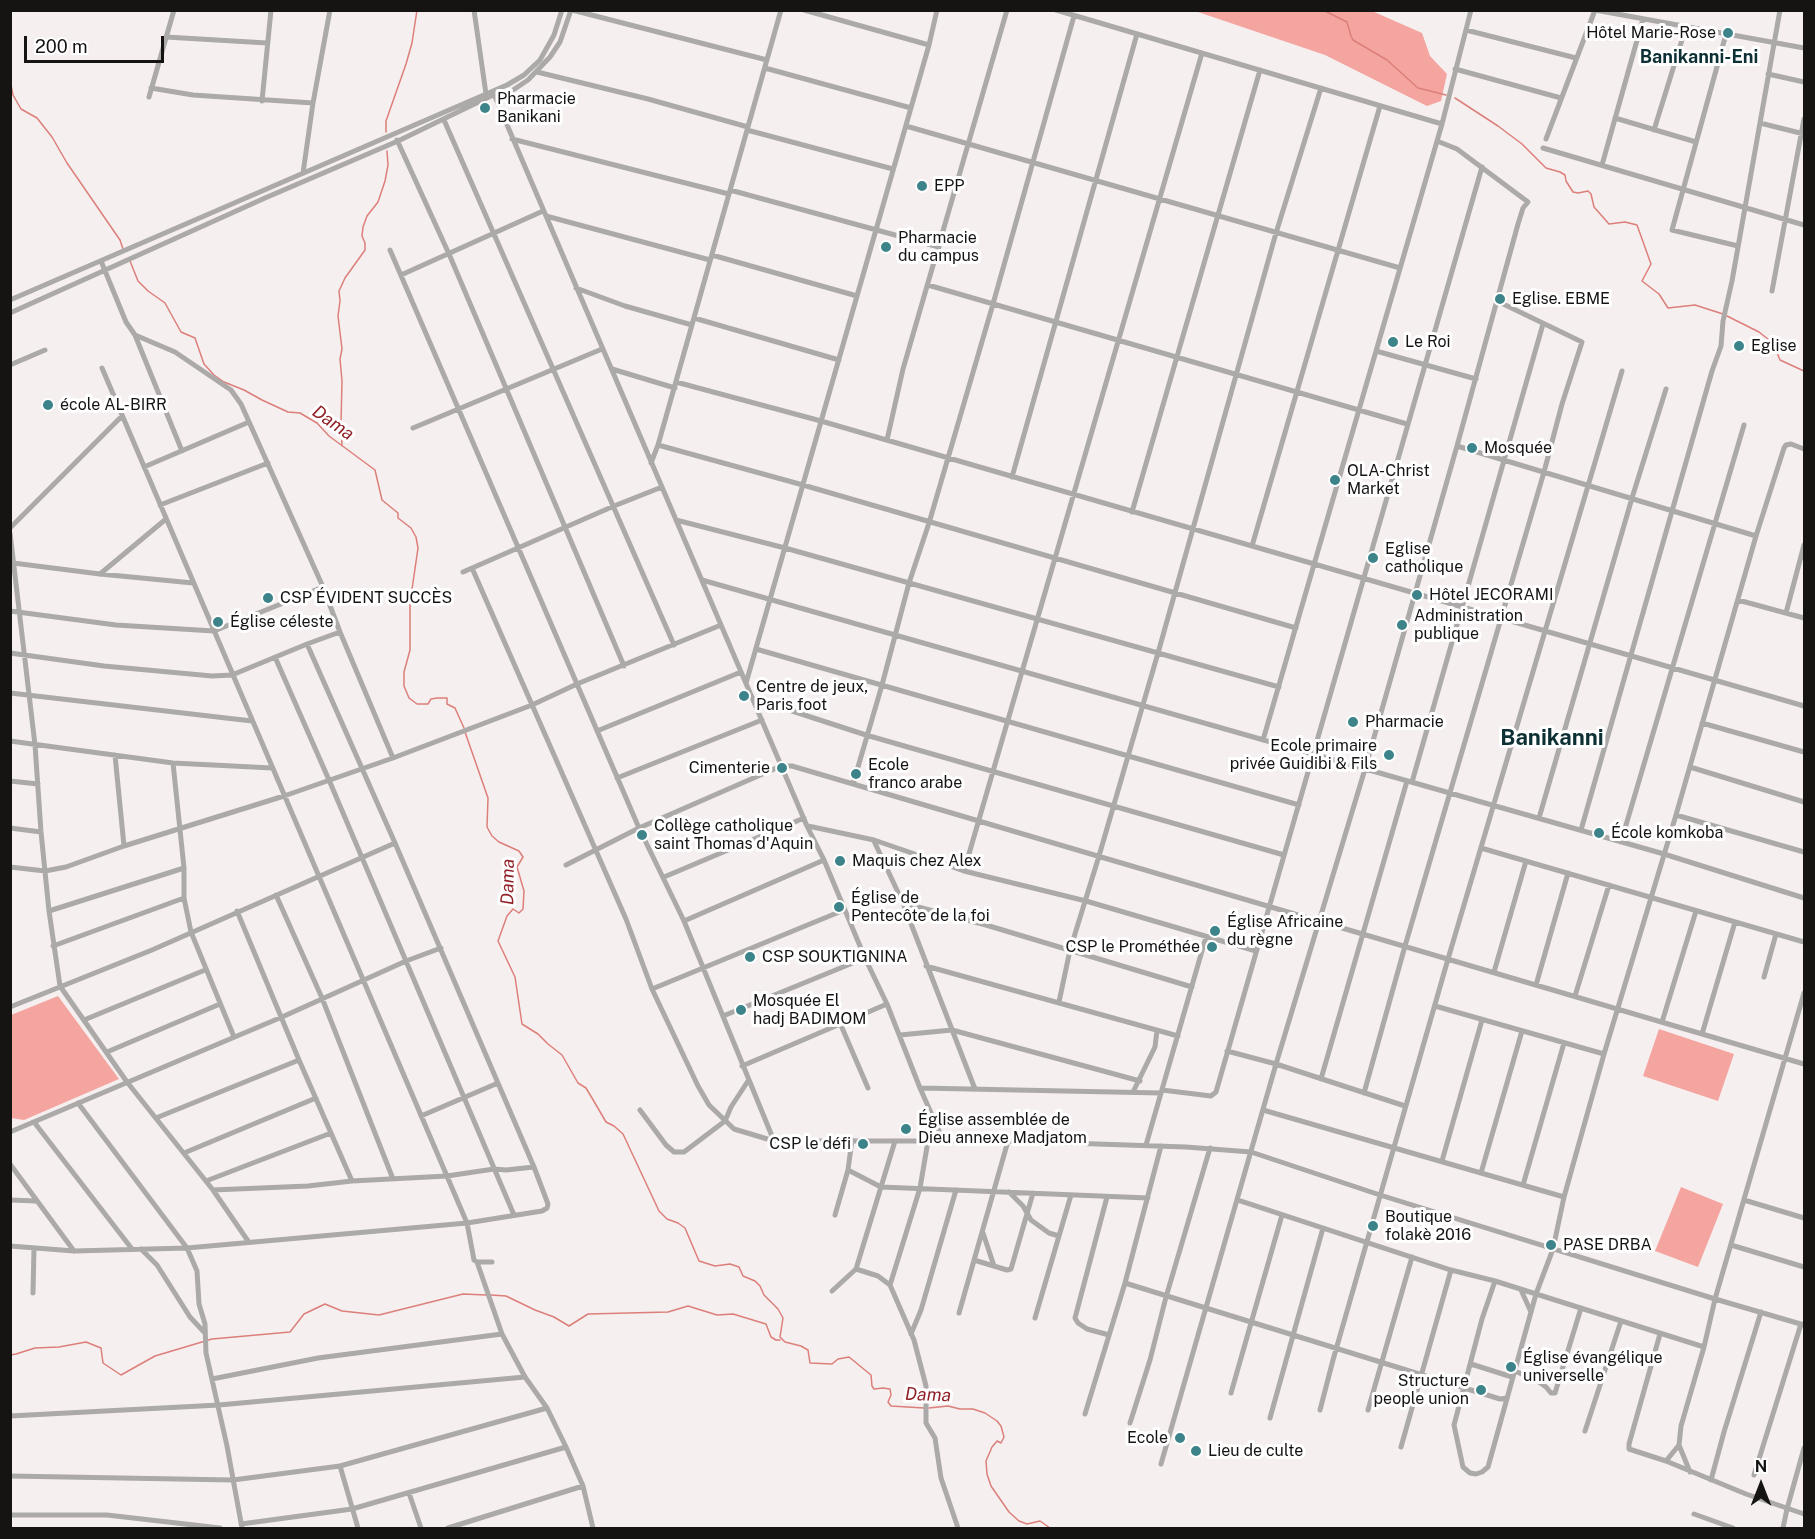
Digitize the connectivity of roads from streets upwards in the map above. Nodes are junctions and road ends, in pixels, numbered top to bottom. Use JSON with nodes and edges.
{"nodes":[{"id":1,"x":174,"y":10,"type":"edge"},
{"id":2,"x":271,"y":10,"type":"edge"},
{"id":3,"x":474,"y":10,"type":"edge"},
{"id":4,"x":562,"y":10,"type":"edge"},
{"id":5,"x":571,"y":10,"type":"edge"},
{"id":6,"x":781,"y":10,"type":"edge"},
{"id":7,"x":804,"y":10,"type":"edge"},
{"id":8,"x":937,"y":10,"type":"edge"},
{"id":9,"x":1007,"y":10,"type":"edge"},
{"id":10,"x":1056,"y":10,"type":"edge"},
{"id":11,"x":1471,"y":10,"type":"edge"},
{"id":12,"x":1595,"y":10,"type":"edge"},
{"id":13,"x":1780,"y":10,"type":"edge"},
{"id":14,"x":329,"y":11,"type":"edge"},
{"id":15,"x":1074,"y":16,"type":"junction"},
{"id":16,"x":1643,"y":19,"type":"junction"},
{"id":17,"x":1686,"y":27,"type":"junction"},
{"id":18,"x":1466,"y":30,"type":"junction"},
{"id":19,"x":1137,"y":34,"type":"junction"},
{"id":20,"x":1726,"y":34,"type":"junction"},
{"id":21,"x":166,"y":37,"type":"junction"},
{"id":22,"x":267,"y":43,"type":"junction"},
{"id":23,"x":1775,"y":43,"type":"junction"},
{"id":24,"x":929,"y":45,"type":"junction"},
{"id":25,"x":1804,"y":48,"type":"edge"},
{"id":26,"x":1202,"y":53,"type":"junction"},
{"id":27,"x":1576,"y":58,"type":"junction"},
{"id":28,"x":767,"y":60,"type":"junction"},
{"id":29,"x":765,"y":68,"type":"junction"},
{"id":30,"x":1455,"y":69,"type":"junction"},
{"id":31,"x":1260,"y":70,"type":"junction"},
{"id":32,"x":537,"y":72,"type":"junction"},
{"id":33,"x":1768,"y":75,"type":"junction"},
{"id":34,"x":1804,"y":82,"type":"edge"},
{"id":35,"x":151,"y":88,"type":"junction"},
{"id":36,"x":1322,"y":88,"type":"junction"},
{"id":37,"x":486,"y":94,"type":"junction"},
{"id":38,"x":493,"y":94,"type":"junction"},
{"id":39,"x":149,"y":97,"type":"dead end"},
{"id":40,"x":1561,"y":98,"type":"junction"},
{"id":41,"x":262,"y":101,"type":"junction"},
{"id":42,"x":313,"y":104,"type":"junction"},
{"id":43,"x":1380,"y":106,"type":"junction"},
{"id":44,"x":911,"y":108,"type":"junction"},
{"id":45,"x":1615,"y":118,"type":"junction"},
{"id":46,"x":1804,"y":119,"type":"edge"},
{"id":47,"x":444,"y":120,"type":"junction"},
{"id":48,"x":1760,"y":123,"type":"junction"},
{"id":49,"x":1442,"y":124,"type":"junction"},
{"id":50,"x":906,"y":126,"type":"junction"},
{"id":51,"x":747,"y":129,"type":"junction"},
{"id":52,"x":1654,"y":130,"type":"junction"},
{"id":53,"x":394,"y":133,"type":"junction"},
{"id":54,"x":1803,"y":133,"type":"edge"},
{"id":55,"x":512,"y":139,"type":"junction"},
{"id":56,"x":1546,"y":139,"type":"dead end"},
{"id":57,"x":398,"y":141,"type":"junction"},
{"id":58,"x":1437,"y":141,"type":"junction"},
{"id":59,"x":1696,"y":142,"type":"junction"},
{"id":60,"x":969,"y":145,"type":"junction"},
{"id":61,"x":1543,"y":148,"type":"dead end"},
{"id":62,"x":1032,"y":163,"type":"junction"},
{"id":63,"x":1602,"y":165,"type":"junction"},
{"id":64,"x":1482,"y":167,"type":"junction"},
{"id":65,"x":893,"y":169,"type":"junction"},
{"id":66,"x":302,"y":173,"type":"junction"},
{"id":67,"x":306,"y":180,"type":"junction"},
{"id":68,"x":1095,"y":181,"type":"junction"},
{"id":69,"x":1684,"y":189,"type":"junction"},
{"id":70,"x":730,"y":192,"type":"junction"},
{"id":71,"x":1160,"y":199,"type":"junction"},
{"id":72,"x":1745,"y":207,"type":"junction"},
{"id":73,"x":544,"y":213,"type":"junction"},
{"id":74,"x":1218,"y":216,"type":"junction"},
{"id":75,"x":1785,"y":219,"type":"junction"},
{"id":76,"x":1804,"y":225,"type":"edge"},
{"id":77,"x":876,"y":231,"type":"junction"},
{"id":78,"x":495,"y":233,"type":"junction"},
{"id":79,"x":1276,"y":233,"type":"junction"},
{"id":80,"x":1738,"y":246,"type":"junction"},
{"id":81,"x":939,"y":247,"type":"junction"},
{"id":82,"x":390,"y":250,"type":"dead end"},
{"id":83,"x":1337,"y":250,"type":"junction"},
{"id":84,"x":449,"y":254,"type":"junction"},
{"id":85,"x":711,"y":257,"type":"junction"},
{"id":86,"x":101,"y":261,"type":"junction"},
{"id":87,"x":1400,"y":268,"type":"junction"},
{"id":88,"x":105,"y":270,"type":"junction"},
{"id":89,"x":401,"y":275,"type":"junction"},
{"id":90,"x":928,"y":285,"type":"junction"},
{"id":91,"x":576,"y":288,"type":"junction"},
{"id":92,"x":1772,"y":291,"type":"dead end"},
{"id":93,"x":857,"y":296,"type":"junction"},
{"id":94,"x":10,"y":300,"type":"edge"},
{"id":95,"x":1497,"y":301,"type":"junction"},
{"id":96,"x":993,"y":304,"type":"junction"},
{"id":97,"x":10,"y":313,"type":"edge"},
{"id":98,"x":694,"y":318,"type":"junction"},
{"id":99,"x":1054,"y":322,"type":"junction"},
{"id":100,"x":1544,"y":324,"type":"junction"},
{"id":101,"x":692,"y":325,"type":"junction"},
{"id":102,"x":135,"y":335,"type":"junction"},
{"id":103,"x":1118,"y":340,"type":"junction"},
{"id":104,"x":602,"y":349,"type":"junction"},
{"id":105,"x":45,"y":350,"type":"dead end"},
{"id":106,"x":1376,"y":351,"type":"junction"},
{"id":107,"x":1177,"y":357,"type":"junction"},
{"id":108,"x":839,"y":360,"type":"junction"},
{"id":109,"x":10,"y":365,"type":"edge"},
{"id":110,"x":1424,"y":365,"type":"junction"},
{"id":111,"x":102,"y":368,"type":"dead end"},
{"id":112,"x":554,"y":368,"type":"junction"},
{"id":113,"x":612,"y":369,"type":"junction"},
{"id":114,"x":1622,"y":371,"type":"dead end"},
{"id":115,"x":1237,"y":375,"type":"junction"},
{"id":116,"x":1476,"y":380,"type":"junction"},
{"id":117,"x":675,"y":385,"type":"junction"},
{"id":118,"x":506,"y":388,"type":"junction"},
{"id":119,"x":1666,"y":388,"type":"dead end"},
{"id":120,"x":1297,"y":392,"type":"junction"},
{"id":121,"x":458,"y":408,"type":"junction"},
{"id":122,"x":1359,"y":410,"type":"junction"},
{"id":123,"x":122,"y":416,"type":"junction"},
{"id":124,"x":821,"y":421,"type":"junction"},
{"id":125,"x":249,"y":422,"type":"junction"},
{"id":126,"x":1407,"y":424,"type":"junction"},
{"id":127,"x":1744,"y":425,"type":"dead end"},
{"id":128,"x":413,"y":428,"type":"dead end"},
{"id":129,"x":886,"y":440,"type":"junction"},
{"id":130,"x":658,"y":445,"type":"junction"},
{"id":131,"x":1458,"y":446,"type":"junction"},
{"id":132,"x":1804,"y":449,"type":"edge"},
{"id":133,"x":182,"y":451,"type":"junction"},
{"id":134,"x":947,"y":458,"type":"junction"},
{"id":135,"x":1505,"y":460,"type":"junction"},
{"id":136,"x":268,"y":463,"type":"junction"},
{"id":137,"x":651,"y":463,"type":"junction"},
{"id":138,"x":144,"y":467,"type":"junction"},
{"id":139,"x":1544,"y":472,"type":"junction"},
{"id":140,"x":1012,"y":477,"type":"junction"},
{"id":141,"x":803,"y":485,"type":"junction"},
{"id":142,"x":1588,"y":485,"type":"junction"},
{"id":143,"x":662,"y":487,"type":"junction"},
{"id":144,"x":1074,"y":495,"type":"junction"},
{"id":145,"x":1632,"y":498,"type":"junction"},
{"id":146,"x":160,"y":505,"type":"junction"},
{"id":147,"x":614,"y":506,"type":"junction"},
{"id":148,"x":1674,"y":511,"type":"junction"},
{"id":149,"x":1132,"y":512,"type":"junction"},
{"id":150,"x":166,"y":519,"type":"junction"},
{"id":151,"x":676,"y":520,"type":"junction"},
{"id":152,"x":929,"y":523,"type":"junction"},
{"id":153,"x":1715,"y":523,"type":"junction"},
{"id":154,"x":10,"y":528,"type":"edge"},
{"id":155,"x":565,"y":528,"type":"junction"},
{"id":156,"x":1192,"y":529,"type":"junction"},
{"id":157,"x":10,"y":533,"type":"edge"},
{"id":158,"x":1756,"y":536,"type":"junction"},
{"id":159,"x":1804,"y":545,"type":"edge"},
{"id":160,"x":1252,"y":546,"type":"junction"},
{"id":161,"x":518,"y":548,"type":"junction"},
{"id":162,"x":785,"y":548,"type":"junction"},
{"id":163,"x":1055,"y":559,"type":"junction"},
{"id":164,"x":12,"y":563,"type":"edge"},
{"id":165,"x":1314,"y":565,"type":"junction"},
{"id":166,"x":472,"y":568,"type":"junction"},
{"id":167,"x":463,"y":572,"type":"dead end"},
{"id":168,"x":100,"y":574,"type":"junction"},
{"id":169,"x":1364,"y":579,"type":"junction"},
{"id":170,"x":702,"y":580,"type":"junction"},
{"id":171,"x":193,"y":583,"type":"junction"},
{"id":172,"x":909,"y":583,"type":"junction"},
{"id":173,"x":323,"y":587,"type":"junction"},
{"id":174,"x":1414,"y":592,"type":"junction"},
{"id":175,"x":1175,"y":594,"type":"junction"},
{"id":176,"x":770,"y":599,"type":"junction"},
{"id":177,"x":1738,"y":600,"type":"junction"},
{"id":178,"x":1463,"y":606,"type":"junction"},
{"id":179,"x":10,"y":611,"type":"edge"},
{"id":180,"x":20,"y":612,"type":"junction"},
{"id":181,"x":1786,"y":613,"type":"junction"},
{"id":182,"x":1804,"y":618,"type":"edge"},
{"id":183,"x":1037,"y":619,"type":"junction"},
{"id":184,"x":1501,"y":619,"type":"junction"},
{"id":185,"x":721,"y":625,"type":"junction"},
{"id":186,"x":1296,"y":628,"type":"junction"},
{"id":187,"x":214,"y":631,"type":"junction"},
{"id":188,"x":1546,"y":631,"type":"junction"},
{"id":189,"x":340,"y":632,"type":"junction"},
{"id":190,"x":894,"y":635,"type":"junction"},
{"id":191,"x":1590,"y":643,"type":"junction"},
{"id":192,"x":307,"y":644,"type":"junction"},
{"id":193,"x":674,"y":645,"type":"junction"},
{"id":194,"x":756,"y":649,"type":"junction"},
{"id":195,"x":10,"y":653,"type":"edge"},
{"id":196,"x":1158,"y":653,"type":"junction"},
{"id":197,"x":24,"y":655,"type":"junction"},
{"id":198,"x":1632,"y":656,"type":"junction"},
{"id":199,"x":274,"y":657,"type":"junction"},
{"id":200,"x":624,"y":666,"type":"junction"},
{"id":201,"x":1672,"y":667,"type":"junction"},
{"id":202,"x":1022,"y":671,"type":"junction"},
{"id":203,"x":741,"y":672,"type":"junction"},
{"id":204,"x":232,"y":675,"type":"junction"},
{"id":205,"x":1714,"y":680,"type":"junction"},
{"id":206,"x":746,"y":683,"type":"junction"},
{"id":207,"x":577,"y":684,"type":"junction"},
{"id":208,"x":882,"y":685,"type":"junction"},
{"id":209,"x":1279,"y":687,"type":"junction"},
{"id":210,"x":10,"y":693,"type":"edge"},
{"id":211,"x":30,"y":696,"type":"junction"},
{"id":212,"x":752,"y":698,"type":"junction"},
{"id":213,"x":1804,"y":704,"type":"edge"},
{"id":214,"x":532,"y":705,"type":"junction"},
{"id":215,"x":1143,"y":705,"type":"junction"},
{"id":216,"x":762,"y":720,"type":"junction"},
{"id":217,"x":252,"y":721,"type":"junction"},
{"id":218,"x":1008,"y":721,"type":"junction"},
{"id":219,"x":1702,"y":723,"type":"junction"},
{"id":220,"x":597,"y":731,"type":"junction"},
{"id":221,"x":866,"y":735,"type":"junction"},
{"id":222,"x":1263,"y":740,"type":"junction"},
{"id":223,"x":10,"y":741,"type":"edge"},
{"id":224,"x":35,"y":745,"type":"junction"},
{"id":225,"x":1804,"y":752,"type":"edge"},
{"id":226,"x":1314,"y":754,"type":"junction"},
{"id":227,"x":115,"y":755,"type":"junction"},
{"id":228,"x":1128,"y":756,"type":"junction"},
{"id":229,"x":393,"y":758,"type":"junction"},
{"id":230,"x":173,"y":763,"type":"junction"},
{"id":231,"x":781,"y":766,"type":"junction"},
{"id":232,"x":1690,"y":767,"type":"junction"},
{"id":233,"x":272,"y":768,"type":"junction"},
{"id":234,"x":363,"y":769,"type":"junction"},
{"id":235,"x":1365,"y":769,"type":"junction"},
{"id":236,"x":993,"y":772,"type":"junction"},
{"id":237,"x":617,"y":778,"type":"junction"},
{"id":238,"x":329,"y":780,"type":"junction"},
{"id":239,"x":10,"y":781,"type":"edge"},
{"id":240,"x":1410,"y":782,"type":"junction"},
{"id":241,"x":38,"y":784,"type":"junction"},
{"id":242,"x":853,"y":784,"type":"junction"},
{"id":243,"x":1450,"y":793,"type":"junction"},
{"id":244,"x":284,"y":796,"type":"junction"},
{"id":245,"x":1804,"y":802,"type":"edge"},
{"id":246,"x":1299,"y":805,"type":"junction"},
{"id":247,"x":1114,"y":806,"type":"junction"},
{"id":248,"x":1494,"y":806,"type":"junction"},
{"id":249,"x":1676,"y":815,"type":"junction"},
{"id":250,"x":804,"y":818,"type":"junction"},
{"id":251,"x":1539,"y":818,"type":"junction"},
{"id":252,"x":979,"y":821,"type":"junction"},
{"id":253,"x":807,"y":826,"type":"junction"},
{"id":254,"x":10,"y":828,"type":"edge"},
{"id":255,"x":180,"y":828,"type":"junction"},
{"id":256,"x":639,"y":828,"type":"junction"},
{"id":257,"x":1581,"y":830,"type":"junction"},
{"id":258,"x":41,"y":832,"type":"junction"},
{"id":259,"x":874,"y":840,"type":"junction"},
{"id":260,"x":1621,"y":842,"type":"junction"},
{"id":261,"x":395,"y":843,"type":"junction"},
{"id":262,"x":123,"y":846,"type":"junction"},
{"id":263,"x":1481,"y":848,"type":"junction"},
{"id":264,"x":595,"y":850,"type":"junction"},
{"id":265,"x":1804,"y":852,"type":"edge"},
{"id":266,"x":1664,"y":854,"type":"junction"},
{"id":267,"x":1284,"y":855,"type":"junction"},
{"id":268,"x":1099,"y":856,"type":"junction"},
{"id":269,"x":363,"y":858,"type":"junction"},
{"id":270,"x":824,"y":860,"type":"junction"},
{"id":271,"x":1526,"y":861,"type":"junction"},
{"id":272,"x":566,"y":865,"type":"dead end"},
{"id":273,"x":10,"y":867,"type":"edge"},
{"id":274,"x":184,"y":868,"type":"junction"},
{"id":275,"x":45,"y":871,"type":"junction"},
{"id":276,"x":964,"y":871,"type":"junction"},
{"id":277,"x":1568,"y":873,"type":"junction"},
{"id":278,"x":318,"y":877,"type":"junction"},
{"id":279,"x":664,"y":877,"type":"junction"},
{"id":280,"x":1609,"y":885,"type":"junction"},
{"id":281,"x":276,"y":895,"type":"junction"},
{"id":282,"x":1650,"y":897,"type":"junction"},
{"id":283,"x":184,"y":898,"type":"junction"},
{"id":284,"x":1804,"y":898,"type":"edge"},
{"id":285,"x":1086,"y":901,"type":"junction"},
{"id":286,"x":903,"y":903,"type":"junction"},
{"id":287,"x":1269,"y":906,"type":"junction"},
{"id":288,"x":844,"y":910,"type":"junction"},
{"id":289,"x":49,"y":911,"type":"junction"},
{"id":290,"x":237,"y":911,"type":"junction"},
{"id":291,"x":1696,"y":911,"type":"junction"},
{"id":292,"x":684,"y":921,"type":"junction"},
{"id":293,"x":1319,"y":921,"type":"junction"},
{"id":294,"x":1735,"y":922,"type":"junction"},
{"id":295,"x":191,"y":932,"type":"junction"},
{"id":296,"x":1363,"y":934,"type":"junction"},
{"id":297,"x":1776,"y":934,"type":"junction"},
{"id":298,"x":1206,"y":938,"type":"junction"},
{"id":299,"x":1804,"y":942,"type":"edge"},
{"id":300,"x":53,"y":946,"type":"junction"},
{"id":301,"x":1405,"y":946,"type":"junction"},
{"id":302,"x":441,"y":948,"type":"junction"},
{"id":303,"x":1070,"y":950,"type":"junction"},
{"id":304,"x":1256,"y":951,"type":"junction"},
{"id":305,"x":865,"y":958,"type":"junction"},
{"id":306,"x":1448,"y":959,"type":"junction"},
{"id":307,"x":406,"y":961,"type":"junction"},
{"id":308,"x":926,"y":966,"type":"junction"},
{"id":309,"x":703,"y":969,"type":"junction"},
{"id":310,"x":205,"y":970,"type":"junction"},
{"id":311,"x":1494,"y":972,"type":"junction"},
{"id":312,"x":1764,"y":977,"type":"dead end"},
{"id":313,"x":363,"y":981,"type":"junction"},
{"id":314,"x":1536,"y":985,"type":"junction"},
{"id":315,"x":60,"y":987,"type":"junction"},
{"id":316,"x":1192,"y":987,"type":"junction"},
{"id":317,"x":652,"y":989,"type":"junction"},
{"id":318,"x":1804,"y":993,"type":"edge"},
{"id":319,"x":1575,"y":996,"type":"junction"},
{"id":320,"x":322,"y":998,"type":"junction"},
{"id":321,"x":1059,"y":1002,"type":"junction"},
{"id":322,"x":220,"y":1004,"type":"junction"},
{"id":323,"x":887,"y":1004,"type":"junction"},
{"id":324,"x":1435,"y":1006,"type":"junction"},
{"id":325,"x":10,"y":1007,"type":"edge"},
{"id":326,"x":1618,"y":1009,"type":"junction"},
{"id":327,"x":723,"y":1016,"type":"junction"},
{"id":328,"x":282,"y":1017,"type":"junction"},
{"id":329,"x":84,"y":1020,"type":"junction"},
{"id":330,"x":1482,"y":1020,"type":"junction"},
{"id":331,"x":1662,"y":1022,"type":"junction"},
{"id":332,"x":840,"y":1023,"type":"junction"},
{"id":333,"x":952,"y":1030,"type":"junction"},
{"id":334,"x":1157,"y":1030,"type":"junction"},
{"id":335,"x":1522,"y":1031,"type":"junction"},
{"id":336,"x":1702,"y":1034,"type":"junction"},
{"id":337,"x":900,"y":1035,"type":"junction"},
{"id":338,"x":1178,"y":1036,"type":"junction"},
{"id":339,"x":234,"y":1037,"type":"junction"},
{"id":340,"x":1564,"y":1043,"type":"junction"},
{"id":341,"x":1227,"y":1051,"type":"junction"},
{"id":342,"x":107,"y":1052,"type":"junction"},
{"id":343,"x":1604,"y":1054,"type":"junction"},
{"id":344,"x":1785,"y":1058,"type":"junction"},
{"id":345,"x":299,"y":1060,"type":"junction"},
{"id":346,"x":1276,"y":1064,"type":"junction"},
{"id":347,"x":1804,"y":1064,"type":"edge"},
{"id":348,"x":742,"y":1066,"type":"junction"},
{"id":349,"x":1321,"y":1079,"type":"junction"},
{"id":350,"x":748,"y":1081,"type":"junction"},
{"id":351,"x":1140,"y":1081,"type":"junction"},
{"id":352,"x":128,"y":1082,"type":"junction"},
{"id":353,"x":498,"y":1083,"type":"junction"},
{"id":354,"x":868,"y":1088,"type":"dead end"},
{"id":355,"x":920,"y":1088,"type":"junction"},
{"id":356,"x":975,"y":1089,"type":"junction"},
{"id":357,"x":1133,"y":1092,"type":"junction"},
{"id":358,"x":1161,"y":1092,"type":"junction"},
{"id":359,"x":1364,"y":1093,"type":"junction"},
{"id":360,"x":316,"y":1098,"type":"junction"},
{"id":361,"x":464,"y":1099,"type":"junction"},
{"id":362,"x":78,"y":1103,"type":"junction"},
{"id":363,"x":1405,"y":1107,"type":"junction"},
{"id":364,"x":640,"y":1110,"type":"dead end"},
{"id":365,"x":1263,"y":1110,"type":"junction"},
{"id":366,"x":421,"y":1116,"type":"junction"},
{"id":367,"x":156,"y":1118,"type":"junction"},
{"id":368,"x":725,"y":1121,"type":"junction"},
{"id":369,"x":34,"y":1122,"type":"junction"},
{"id":370,"x":10,"y":1132,"type":"edge"},
{"id":371,"x":331,"y":1133,"type":"junction"},
{"id":372,"x":852,"y":1140,"type":"junction"},
{"id":373,"x":943,"y":1140,"type":"junction"},
{"id":374,"x":774,"y":1141,"type":"junction"},
{"id":375,"x":895,"y":1141,"type":"junction"},
{"id":376,"x":928,"y":1141,"type":"junction"},
{"id":377,"x":1008,"y":1141,"type":"junction"},
{"id":378,"x":1146,"y":1146,"type":"junction"},
{"id":379,"x":1161,"y":1146,"type":"junction"},
{"id":380,"x":1210,"y":1148,"type":"junction"},
{"id":381,"x":1393,"y":1148,"type":"junction"},
{"id":382,"x":1251,"y":1152,"type":"junction"},
{"id":383,"x":184,"y":1153,"type":"junction"},
{"id":384,"x":1442,"y":1161,"type":"junction"},
{"id":385,"x":10,"y":1164,"type":"edge"},
{"id":386,"x":534,"y":1167,"type":"junction"},
{"id":387,"x":494,"y":1169,"type":"junction"},
{"id":388,"x":848,"y":1170,"type":"junction"},
{"id":389,"x":1481,"y":1173,"type":"junction"},
{"id":390,"x":447,"y":1176,"type":"junction"},
{"id":391,"x":393,"y":1179,"type":"junction"},
{"id":392,"x":207,"y":1181,"type":"junction"},
{"id":393,"x":352,"y":1181,"type":"junction"},
{"id":394,"x":1523,"y":1185,"type":"junction"},
{"id":395,"x":881,"y":1186,"type":"junction"},
{"id":396,"x":920,"y":1188,"type":"junction"},
{"id":397,"x":213,"y":1190,"type":"junction"},
{"id":398,"x":956,"y":1190,"type":"junction"},
{"id":399,"x":994,"y":1191,"type":"junction"},
{"id":400,"x":1009,"y":1192,"type":"junction"},
{"id":401,"x":1033,"y":1193,"type":"junction"},
{"id":402,"x":1071,"y":1195,"type":"junction"},
{"id":403,"x":1380,"y":1195,"type":"junction"},
{"id":404,"x":1107,"y":1197,"type":"junction"},
{"id":405,"x":1564,"y":1197,"type":"junction"},
{"id":406,"x":1149,"y":1198,"type":"junction"},
{"id":407,"x":10,"y":1200,"type":"edge"},
{"id":408,"x":1238,"y":1200,"type":"junction"},
{"id":409,"x":1744,"y":1200,"type":"junction"},
{"id":410,"x":36,"y":1201,"type":"junction"},
{"id":411,"x":1027,"y":1214,"type":"junction"},
{"id":412,"x":514,"y":1215,"type":"junction"},
{"id":413,"x":835,"y":1215,"type":"dead end"},
{"id":414,"x":1282,"y":1215,"type":"junction"},
{"id":415,"x":1804,"y":1218,"type":"edge"},
{"id":416,"x":467,"y":1222,"type":"junction"},
{"id":417,"x":1323,"y":1228,"type":"junction"},
{"id":418,"x":983,"y":1231,"type":"junction"},
{"id":419,"x":1059,"y":1236,"type":"junction"},
{"id":420,"x":248,"y":1241,"type":"junction"},
{"id":421,"x":1368,"y":1242,"type":"junction"},
{"id":422,"x":1731,"y":1245,"type":"junction"},
{"id":423,"x":10,"y":1246,"type":"edge"},
{"id":424,"x":34,"y":1248,"type":"junction"},
{"id":425,"x":187,"y":1248,"type":"junction"},
{"id":426,"x":132,"y":1249,"type":"junction"},
{"id":427,"x":141,"y":1249,"type":"junction"},
{"id":428,"x":1553,"y":1249,"type":"junction"},
{"id":429,"x":74,"y":1251,"type":"junction"},
{"id":430,"x":1412,"y":1257,"type":"junction"},
{"id":431,"x":974,"y":1260,"type":"junction"},
{"id":432,"x":477,"y":1262,"type":"junction"},
{"id":433,"x":492,"y":1262,"type":"dead end"},
{"id":434,"x":994,"y":1266,"type":"junction"},
{"id":435,"x":1804,"y":1267,"type":"edge"},
{"id":436,"x":856,"y":1269,"type":"junction"},
{"id":437,"x":1451,"y":1270,"type":"junction"},
{"id":438,"x":1495,"y":1281,"type":"junction"},
{"id":439,"x":1125,"y":1283,"type":"junction"},
{"id":440,"x":890,"y":1285,"type":"junction"},
{"id":441,"x":1521,"y":1290,"type":"junction"},
{"id":442,"x":832,"y":1291,"type":"dead end"},
{"id":443,"x":33,"y":1293,"type":"dead end"},
{"id":444,"x":1536,"y":1294,"type":"junction"},
{"id":445,"x":1166,"y":1296,"type":"junction"},
{"id":446,"x":1715,"y":1299,"type":"junction"},
{"id":447,"x":1206,"y":1308,"type":"junction"},
{"id":448,"x":1581,"y":1308,"type":"junction"},
{"id":449,"x":1531,"y":1312,"type":"junction"},
{"id":450,"x":1761,"y":1312,"type":"junction"},
{"id":451,"x":959,"y":1313,"type":"dead end"},
{"id":452,"x":1035,"y":1318,"type":"dead end"},
{"id":453,"x":1621,"y":1321,"type":"junction"},
{"id":454,"x":1251,"y":1323,"type":"junction"},
{"id":455,"x":1803,"y":1325,"type":"edge"},
{"id":456,"x":204,"y":1332,"type":"junction"},
{"id":457,"x":502,"y":1334,"type":"junction"},
{"id":458,"x":911,"y":1334,"type":"junction"},
{"id":459,"x":1660,"y":1334,"type":"junction"},
{"id":460,"x":1109,"y":1335,"type":"junction"},
{"id":461,"x":1293,"y":1335,"type":"junction"},
{"id":462,"x":1704,"y":1347,"type":"junction"},
{"id":463,"x":1337,"y":1349,"type":"junction"},
{"id":464,"x":1382,"y":1361,"type":"junction"},
{"id":465,"x":1471,"y":1364,"type":"junction"},
{"id":466,"x":1514,"y":1370,"type":"junction"},
{"id":467,"x":1423,"y":1375,"type":"junction"},
{"id":468,"x":525,"y":1377,"type":"junction"},
{"id":469,"x":1512,"y":1377,"type":"junction"},
{"id":470,"x":212,"y":1379,"type":"junction"},
{"id":471,"x":1464,"y":1387,"type":"junction"},
{"id":472,"x":1231,"y":1393,"type":"dead end"},
{"id":473,"x":1507,"y":1398,"type":"junction"},
{"id":474,"x":219,"y":1405,"type":"junction"},
{"id":475,"x":548,"y":1408,"type":"junction"},
{"id":476,"x":1320,"y":1410,"type":"dead end"},
{"id":477,"x":1368,"y":1410,"type":"dead end"},
{"id":478,"x":1085,"y":1414,"type":"dead end"},
{"id":479,"x":10,"y":1416,"type":"edge"},
{"id":480,"x":1270,"y":1418,"type":"dead end"},
{"id":481,"x":1130,"y":1423,"type":"dead end"},
{"id":482,"x":1586,"y":1431,"type":"dead end"},
{"id":483,"x":1678,"y":1445,"type":"junction"},
{"id":484,"x":566,"y":1447,"type":"junction"},
{"id":485,"x":1401,"y":1447,"type":"dead end"},
{"id":486,"x":1804,"y":1448,"type":"edge"},
{"id":487,"x":1666,"y":1461,"type":"junction"},
{"id":488,"x":1161,"y":1464,"type":"dead end"},
{"id":489,"x":340,"y":1466,"type":"junction"},
{"id":490,"x":1690,"y":1472,"type":"junction"},
{"id":491,"x":1754,"y":1475,"type":"dead end"},
{"id":492,"x":10,"y":1476,"type":"edge"},
{"id":493,"x":233,"y":1480,"type":"junction"},
{"id":494,"x":1712,"y":1480,"type":"junction"},
{"id":495,"x":583,"y":1486,"type":"junction"},
{"id":496,"x":408,"y":1493,"type":"junction"},
{"id":497,"x":352,"y":1509,"type":"junction"},
{"id":498,"x":1787,"y":1509,"type":"junction"},
{"id":499,"x":1694,"y":1514,"type":"dead end"},
{"id":500,"x":1804,"y":1514,"type":"edge"},
{"id":501,"x":10,"y":1515,"type":"edge"},
{"id":502,"x":242,"y":1526,"type":"edge"},
{"id":503,"x":220,"y":1528,"type":"edge"},
{"id":504,"x":358,"y":1528,"type":"edge"},
{"id":505,"x":421,"y":1528,"type":"edge"},
{"id":506,"x":448,"y":1528,"type":"edge"},
{"id":507,"x":593,"y":1528,"type":"edge"},
{"id":508,"x":958,"y":1528,"type":"edge"},
{"id":509,"x":1733,"y":1528,"type":"edge"},
{"id":510,"x":1783,"y":1528,"type":"edge"}],
"edges":[{"from":1,"to":21,"type":"street"},
{"from":2,"to":22,"type":"street"},
{"from":3,"to":37,"type":"street"},
{"from":4,"to":38,"type":"street"},
{"from":5,"to":28,"type":"street"},
{"from":5,"to":32,"type":"street"},
{"from":6,"to":28,"type":"street"},
{"from":7,"to":24,"type":"street"},
{"from":8,"to":24,"type":"street"},
{"from":9,"to":60,"type":"street"},
{"from":10,"to":15,"type":"street"},
{"from":11,"to":18,"type":"street"},
{"from":12,"to":16,"type":"street"},
{"from":12,"to":27,"type":"street"},
{"from":13,"to":23,"type":"street"},
{"from":14,"to":42,"type":"street"},
{"from":15,"to":19,"type":"street"},
{"from":15,"to":62,"type":"street"},
{"from":16,"to":17,"type":"street"},
{"from":16,"to":45,"type":"street"},
{"from":17,"to":20,"type":"street"},
{"from":17,"to":52,"type":"street"},
{"from":18,"to":27,"type":"street"},
{"from":18,"to":30,"type":"street"},
{"from":19,"to":26,"type":"street"},
{"from":19,"to":68,"type":"street"},
{"from":20,"to":23,"type":"street"},
{"from":20,"to":59,"type":"street"},
{"from":21,"to":22,"type":"street"},
{"from":21,"to":35,"type":"street"},
{"from":22,"to":41,"type":"street"},
{"from":23,"to":25,"type":"street"},
{"from":23,"to":33,"type":"street"},
{"from":24,"to":44,"type":"street"},
{"from":26,"to":31,"type":"street"},
{"from":26,"to":71,"type":"street"},
{"from":27,"to":40,"type":"street"},
{"from":28,"to":29,"type":"street"},
{"from":29,"to":44,"type":"street"},
{"from":29,"to":51,"type":"street"},
{"from":30,"to":40,"type":"street"},
{"from":30,"to":49,"type":"street"},
{"from":31,"to":36,"type":"street"},
{"from":31,"to":74,"type":"street"},
{"from":32,"to":38,"type":"street"},
{"from":32,"to":51,"type":"street"},
{"from":33,"to":34,"type":"street"},
{"from":33,"to":48,"type":"street"},
{"from":35,"to":39,"type":"street"},
{"from":35,"to":41,"type":"street"},
{"from":36,"to":43,"type":"street"},
{"from":36,"to":79,"type":"street"},
{"from":37,"to":38,"type":"street"},
{"from":37,"to":53,"type":"street"},
{"from":38,"to":47,"type":"street"},
{"from":38,"to":55,"type":"street"},
{"from":40,"to":56,"type":"street"},
{"from":41,"to":42,"type":"street"},
{"from":42,"to":66,"type":"street"},
{"from":43,"to":49,"type":"street"},
{"from":43,"to":83,"type":"street"},
{"from":44,"to":50,"type":"street"},
{"from":45,"to":52,"type":"street"},
{"from":45,"to":63,"type":"street"},
{"from":46,"to":54,"type":"street"},
{"from":47,"to":57,"type":"street"},
{"from":47,"to":78,"type":"street"},
{"from":48,"to":54,"type":"street"},
{"from":48,"to":72,"type":"street"},
{"from":49,"to":58,"type":"street"},
{"from":50,"to":60,"type":"street"},
{"from":50,"to":65,"type":"street"},
{"from":51,"to":65,"type":"street"},
{"from":51,"to":70,"type":"street"},
{"from":52,"to":59,"type":"street"},
{"from":53,"to":57,"type":"street"},
{"from":53,"to":66,"type":"street"},
{"from":54,"to":75,"type":"street"},
{"from":55,"to":70,"type":"street"},
{"from":55,"to":73,"type":"street"},
{"from":57,"to":67,"type":"street"},
{"from":57,"to":84,"type":"street"},
{"from":58,"to":64,"type":"street"},
{"from":58,"to":87,"type":"street"},
{"from":59,"to":69,"type":"street"},
{"from":60,"to":62,"type":"street"},
{"from":60,"to":81,"type":"street"},
{"from":61,"to":63,"type":"street"},
{"from":62,"to":68,"type":"street"},
{"from":62,"to":96,"type":"street"},
{"from":63,"to":69,"type":"street"},
{"from":64,"to":95,"type":"street"},
{"from":64,"to":110,"type":"street"},
{"from":65,"to":77,"type":"street"},
{"from":66,"to":67,"type":"street"},
{"from":66,"to":86,"type":"street"},
{"from":67,"to":88,"type":"street"},
{"from":68,"to":71,"type":"street"},
{"from":68,"to":99,"type":"street"},
{"from":69,"to":72,"type":"street"},
{"from":69,"to":80,"type":"street"},
{"from":70,"to":77,"type":"street"},
{"from":70,"to":85,"type":"street"},
{"from":71,"to":74,"type":"street"},
{"from":71,"to":103,"type":"street"},
{"from":72,"to":75,"type":"street"},
{"from":72,"to":80,"type":"street"},
{"from":73,"to":78,"type":"street"},
{"from":73,"to":85,"type":"street"},
{"from":73,"to":91,"type":"street"},
{"from":74,"to":79,"type":"street"},
{"from":74,"to":107,"type":"street"},
{"from":75,"to":76,"type":"street"},
{"from":75,"to":92,"type":"street"},
{"from":77,"to":81,"type":"street"},
{"from":77,"to":93,"type":"street"},
{"from":78,"to":84,"type":"street"},
{"from":78,"to":112,"type":"street"},
{"from":79,"to":83,"type":"street"},
{"from":79,"to":115,"type":"street"},
{"from":80,"to":148,"type":"street"},
{"from":81,"to":90,"type":"street"},
{"from":82,"to":89,"type":"street"},
{"from":83,"to":87,"type":"street"},
{"from":83,"to":120,"type":"street"},
{"from":84,"to":89,"type":"street"},
{"from":84,"to":118,"type":"street"},
{"from":85,"to":93,"type":"street"},
{"from":85,"to":98,"type":"street"},
{"from":86,"to":88,"type":"street"},
{"from":86,"to":94,"type":"street"},
{"from":87,"to":106,"type":"street"},
{"from":88,"to":97,"type":"street"},
{"from":88,"to":102,"type":"street"},
{"from":89,"to":121,"type":"street"},
{"from":90,"to":96,"type":"street"},
{"from":90,"to":129,"type":"street"},
{"from":91,"to":101,"type":"street"},
{"from":91,"to":104,"type":"street"},
{"from":93,"to":108,"type":"street"},
{"from":95,"to":100,"type":"street"},
{"from":95,"to":116,"type":"street"},
{"from":96,"to":99,"type":"street"},
{"from":96,"to":134,"type":"street"},
{"from":98,"to":101,"type":"street"},
{"from":98,"to":108,"type":"street"},
{"from":99,"to":103,"type":"street"},
{"from":99,"to":140,"type":"street"},
{"from":100,"to":135,"type":"street"},
{"from":100,"to":139,"type":"street"},
{"from":101,"to":117,"type":"street"},
{"from":102,"to":125,"type":"street"},
{"from":102,"to":133,"type":"street"},
{"from":103,"to":107,"type":"street"},
{"from":103,"to":144,"type":"street"},
{"from":104,"to":112,"type":"street"},
{"from":104,"to":113,"type":"street"},
{"from":105,"to":109,"type":"street"},
{"from":106,"to":110,"type":"street"},
{"from":106,"to":122,"type":"street"},
{"from":107,"to":115,"type":"street"},
{"from":107,"to":149,"type":"street"},
{"from":108,"to":124,"type":"street"},
{"from":110,"to":116,"type":"street"},
{"from":110,"to":126,"type":"street"},
{"from":111,"to":123,"type":"street"},
{"from":112,"to":118,"type":"street"},
{"from":112,"to":147,"type":"street"},
{"from":113,"to":117,"type":"street"},
{"from":113,"to":137,"type":"street"},
{"from":114,"to":142,"type":"street"},
{"from":115,"to":120,"type":"street"},
{"from":115,"to":156,"type":"street"},
{"from":116,"to":131,"type":"street"},
{"from":117,"to":124,"type":"street"},
{"from":117,"to":130,"type":"street"},
{"from":118,"to":121,"type":"street"},
{"from":118,"to":155,"type":"street"},
{"from":119,"to":145,"type":"street"},
{"from":120,"to":122,"type":"street"},
{"from":120,"to":160,"type":"street"},
{"from":121,"to":128,"type":"street"},
{"from":121,"to":161,"type":"street"},
{"from":122,"to":126,"type":"street"},
{"from":122,"to":165,"type":"street"},
{"from":123,"to":138,"type":"street"},
{"from":123,"to":154,"type":"street"},
{"from":124,"to":129,"type":"street"},
{"from":124,"to":141,"type":"street"},
{"from":125,"to":133,"type":"street"},
{"from":125,"to":136,"type":"street"},
{"from":126,"to":169,"type":"street"},
{"from":127,"to":153,"type":"street"},
{"from":129,"to":134,"type":"street"},
{"from":130,"to":137,"type":"street"},
{"from":130,"to":141,"type":"street"},
{"from":131,"to":135,"type":"street"},
{"from":131,"to":174,"type":"street"},
{"from":132,"to":158,"type":"street"},
{"from":133,"to":138,"type":"street"},
{"from":134,"to":140,"type":"street"},
{"from":134,"to":152,"type":"street"},
{"from":135,"to":139,"type":"street"},
{"from":135,"to":178,"type":"street"},
{"from":136,"to":146,"type":"street"},
{"from":136,"to":173,"type":"street"},
{"from":137,"to":143,"type":"street"},
{"from":138,"to":146,"type":"street"},
{"from":139,"to":142,"type":"street"},
{"from":139,"to":184,"type":"street"},
{"from":140,"to":144,"type":"street"},
{"from":141,"to":152,"type":"street"},
{"from":141,"to":162,"type":"street"},
{"from":142,"to":145,"type":"street"},
{"from":142,"to":188,"type":"street"},
{"from":143,"to":147,"type":"street"},
{"from":143,"to":151,"type":"street"},
{"from":144,"to":149,"type":"street"},
{"from":144,"to":163,"type":"street"},
{"from":145,"to":148,"type":"street"},
{"from":145,"to":191,"type":"street"},
{"from":146,"to":150,"type":"street"},
{"from":147,"to":155,"type":"street"},
{"from":147,"to":193,"type":"street"},
{"from":148,"to":153,"type":"street"},
{"from":148,"to":198,"type":"street"},
{"from":149,"to":156,"type":"street"},
{"from":150,"to":168,"type":"street"},
{"from":150,"to":171,"type":"street"},
{"from":151,"to":162,"type":"street"},
{"from":151,"to":170,"type":"street"},
{"from":152,"to":163,"type":"street"},
{"from":152,"to":172,"type":"street"},
{"from":153,"to":158,"type":"street"},
{"from":153,"to":201,"type":"street"},
{"from":155,"to":161,"type":"street"},
{"from":155,"to":200,"type":"street"},
{"from":156,"to":160,"type":"street"},
{"from":156,"to":175,"type":"street"},
{"from":157,"to":164,"type":"street"},
{"from":158,"to":177,"type":"street"},
{"from":159,"to":181,"type":"street"},
{"from":160,"to":165,"type":"street"},
{"from":161,"to":166,"type":"street"},
{"from":161,"to":207,"type":"street"},
{"from":162,"to":172,"type":"street"},
{"from":162,"to":176,"type":"street"},
{"from":163,"to":175,"type":"street"},
{"from":163,"to":183,"type":"street"},
{"from":164,"to":168,"type":"street"},
{"from":164,"to":180,"type":"street"},
{"from":165,"to":169,"type":"street"},
{"from":165,"to":186,"type":"street"},
{"from":166,"to":167,"type":"street"},
{"from":166,"to":214,"type":"street"},
{"from":168,"to":171,"type":"street"},
{"from":169,"to":174,"type":"street"},
{"from":169,"to":226,"type":"street"},
{"from":170,"to":176,"type":"street"},
{"from":170,"to":185,"type":"street"},
{"from":171,"to":187,"type":"street"},
{"from":172,"to":183,"type":"street"},
{"from":172,"to":190,"type":"street"},
{"from":173,"to":187,"type":"street"},
{"from":173,"to":189,"type":"street"},
{"from":174,"to":178,"type":"street"},
{"from":174,"to":235,"type":"street"},
{"from":175,"to":186,"type":"street"},
{"from":175,"to":196,"type":"street"},
{"from":176,"to":190,"type":"street"},
{"from":176,"to":194,"type":"street"},
{"from":177,"to":181,"type":"street"},
{"from":177,"to":205,"type":"street"},
{"from":178,"to":184,"type":"street"},
{"from":178,"to":240,"type":"street"},
{"from":179,"to":180,"type":"street"},
{"from":180,"to":187,"type":"street"},
{"from":180,"to":197,"type":"street"},
{"from":181,"to":182,"type":"street"},
{"from":183,"to":196,"type":"street"},
{"from":183,"to":202,"type":"street"},
{"from":184,"to":188,"type":"street"},
{"from":184,"to":243,"type":"street"},
{"from":185,"to":193,"type":"street"},
{"from":185,"to":203,"type":"street"},
{"from":186,"to":209,"type":"street"},
{"from":187,"to":204,"type":"street"},
{"from":188,"to":191,"type":"street"},
{"from":188,"to":248,"type":"street"},
{"from":189,"to":192,"type":"street"},
{"from":189,"to":229,"type":"street"},
{"from":190,"to":202,"type":"street"},
{"from":190,"to":208,"type":"street"},
{"from":191,"to":198,"type":"street"},
{"from":191,"to":251,"type":"street"},
{"from":192,"to":199,"type":"street"},
{"from":192,"to":234,"type":"street"},
{"from":193,"to":200,"type":"street"},
{"from":194,"to":206,"type":"street"},
{"from":194,"to":208,"type":"street"},
{"from":195,"to":197,"type":"street"},
{"from":196,"to":209,"type":"street"},
{"from":196,"to":215,"type":"street"},
{"from":197,"to":204,"type":"street"},
{"from":197,"to":211,"type":"street"},
{"from":198,"to":201,"type":"street"},
{"from":198,"to":257,"type":"street"},
{"from":199,"to":204,"type":"street"},
{"from":199,"to":238,"type":"street"},
{"from":200,"to":207,"type":"street"},
{"from":201,"to":205,"type":"street"},
{"from":201,"to":260,"type":"street"},
{"from":202,"to":215,"type":"street"},
{"from":202,"to":218,"type":"street"},
{"from":203,"to":206,"type":"street"},
{"from":203,"to":220,"type":"street"},
{"from":204,"to":217,"type":"street"},
{"from":205,"to":213,"type":"street"},
{"from":205,"to":219,"type":"street"},
{"from":206,"to":212,"type":"street"},
{"from":207,"to":214,"type":"street"},
{"from":207,"to":220,"type":"street"},
{"from":208,"to":218,"type":"street"},
{"from":208,"to":221,"type":"street"},
{"from":209,"to":222,"type":"street"},
{"from":210,"to":211,"type":"street"},
{"from":211,"to":217,"type":"street"},
{"from":211,"to":224,"type":"street"},
{"from":212,"to":216,"type":"street"},
{"from":212,"to":221,"type":"street"},
{"from":214,"to":229,"type":"street"},
{"from":214,"to":264,"type":"street"},
{"from":215,"to":222,"type":"street"},
{"from":215,"to":228,"type":"street"},
{"from":216,"to":231,"type":"street"},
{"from":216,"to":237,"type":"street"},
{"from":217,"to":233,"type":"street"},
{"from":218,"to":228,"type":"street"},
{"from":218,"to":236,"type":"street"},
{"from":219,"to":225,"type":"street"},
{"from":219,"to":232,"type":"street"},
{"from":220,"to":237,"type":"street"},
{"from":221,"to":236,"type":"street"},
{"from":221,"to":242,"type":"street"},
{"from":222,"to":226,"type":"street"},
{"from":223,"to":224,"type":"street"},
{"from":224,"to":227,"type":"street"},
{"from":224,"to":241,"type":"street"},
{"from":226,"to":235,"type":"street"},
{"from":226,"to":246,"type":"street"},
{"from":227,"to":230,"type":"street"},
{"from":227,"to":262,"type":"street"},
{"from":228,"to":246,"type":"street"},
{"from":228,"to":247,"type":"street"},
{"from":229,"to":234,"type":"street"},
{"from":230,"to":233,"type":"street"},
{"from":230,"to":255,"type":"street"},
{"from":231,"to":242,"type":"street"},
{"from":231,"to":250,"type":"street"},
{"from":231,"to":256,"type":"street"},
{"from":232,"to":245,"type":"street"},
{"from":232,"to":249,"type":"street"},
{"from":233,"to":244,"type":"street"},
{"from":234,"to":238,"type":"street"},
{"from":234,"to":261,"type":"street"},
{"from":235,"to":240,"type":"street"},
{"from":235,"to":293,"type":"street"},
{"from":236,"to":247,"type":"street"},
{"from":236,"to":252,"type":"street"},
{"from":237,"to":256,"type":"street"},
{"from":238,"to":244,"type":"street"},
{"from":238,"to":269,"type":"street"},
{"from":239,"to":241,"type":"street"},
{"from":240,"to":243,"type":"street"},
{"from":240,"to":296,"type":"street"},
{"from":241,"to":258,"type":"street"},
{"from":242,"to":252,"type":"street"},
{"from":243,"to":248,"type":"street"},
{"from":243,"to":301,"type":"street"},
{"from":244,"to":255,"type":"street"},
{"from":244,"to":278,"type":"street"},
{"from":246,"to":267,"type":"street"},
{"from":247,"to":267,"type":"street"},
{"from":247,"to":268,"type":"street"},
{"from":248,"to":251,"type":"street"},
{"from":248,"to":263,"type":"street"},
{"from":249,"to":265,"type":"street"},
{"from":249,"to":266,"type":"street"},
{"from":250,"to":253,"type":"street"},
{"from":250,"to":279,"type":"street"},
{"from":251,"to":257,"type":"street"},
{"from":252,"to":268,"type":"street"},
{"from":252,"to":276,"type":"street"},
{"from":253,"to":259,"type":"street"},
{"from":253,"to":270,"type":"street"},
{"from":254,"to":258,"type":"street"},
{"from":255,"to":262,"type":"street"},
{"from":255,"to":274,"type":"street"},
{"from":256,"to":264,"type":"street"},
{"from":256,"to":279,"type":"street"},
{"from":257,"to":260,"type":"street"},
{"from":258,"to":275,"type":"street"},
{"from":259,"to":276,"type":"street"},
{"from":259,"to":286,"type":"street"},
{"from":260,"to":266,"type":"street"},
{"from":261,"to":269,"type":"street"},
{"from":261,"to":302,"type":"street"},
{"from":262,"to":275,"type":"street"},
{"from":263,"to":271,"type":"street"},
{"from":263,"to":306,"type":"street"},
{"from":264,"to":272,"type":"street"},
{"from":264,"to":317,"type":"street"},
{"from":266,"to":282,"type":"street"},
{"from":266,"to":284,"type":"street"},
{"from":267,"to":287,"type":"street"},
{"from":268,"to":285,"type":"street"},
{"from":268,"to":287,"type":"street"},
{"from":269,"to":278,"type":"street"},
{"from":269,"to":307,"type":"street"},
{"from":270,"to":288,"type":"street"},
{"from":270,"to":292,"type":"street"},
{"from":271,"to":277,"type":"street"},
{"from":271,"to":311,"type":"street"},
{"from":273,"to":275,"type":"street"},
{"from":274,"to":283,"type":"street"},
{"from":274,"to":289,"type":"street"},
{"from":275,"to":289,"type":"street"},
{"from":276,"to":285,"type":"street"},
{"from":277,"to":280,"type":"street"},
{"from":277,"to":314,"type":"street"},
{"from":278,"to":281,"type":"street"},
{"from":278,"to":313,"type":"street"},
{"from":279,"to":292,"type":"street"},
{"from":280,"to":282,"type":"street"},
{"from":280,"to":319,"type":"street"},
{"from":281,"to":290,"type":"street"},
{"from":281,"to":320,"type":"street"},
{"from":282,"to":291,"type":"street"},
{"from":282,"to":326,"type":"street"},
{"from":283,"to":295,"type":"street"},
{"from":283,"to":300,"type":"street"},
{"from":285,"to":298,"type":"street"},
{"from":285,"to":303,"type":"street"},
{"from":286,"to":303,"type":"street"},
{"from":286,"to":308,"type":"street"},
{"from":287,"to":293,"type":"street"},
{"from":287,"to":304,"type":"street"},
{"from":288,"to":305,"type":"street"},
{"from":288,"to":309,"type":"street"},
{"from":289,"to":300,"type":"street"},
{"from":290,"to":295,"type":"street"},
{"from":290,"to":328,"type":"street"},
{"from":291,"to":294,"type":"street"},
{"from":291,"to":331,"type":"street"},
{"from":292,"to":309,"type":"street"},
{"from":293,"to":296,"type":"street"},
{"from":293,"to":346,"type":"street"},
{"from":294,"to":297,"type":"street"},
{"from":294,"to":336,"type":"street"},
{"from":295,"to":310,"type":"street"},
{"from":295,"to":315,"type":"street"},
{"from":296,"to":301,"type":"street"},
{"from":296,"to":349,"type":"street"},
{"from":297,"to":299,"type":"street"},
{"from":297,"to":312,"type":"street"},
{"from":298,"to":304,"type":"street"},
{"from":298,"to":316,"type":"street"},
{"from":300,"to":315,"type":"street"},
{"from":301,"to":306,"type":"street"},
{"from":301,"to":359,"type":"street"},
{"from":302,"to":307,"type":"street"},
{"from":302,"to":353,"type":"street"},
{"from":303,"to":316,"type":"street"},
{"from":303,"to":321,"type":"street"},
{"from":304,"to":341,"type":"street"},
{"from":305,"to":323,"type":"street"},
{"from":305,"to":327,"type":"street"},
{"from":306,"to":311,"type":"street"},
{"from":306,"to":324,"type":"street"},
{"from":307,"to":313,"type":"street"},
{"from":307,"to":361,"type":"street"},
{"from":308,"to":321,"type":"street"},
{"from":308,"to":333,"type":"street"},
{"from":309,"to":317,"type":"street"},
{"from":309,"to":327,"type":"street"},
{"from":310,"to":322,"type":"street"},
{"from":310,"to":329,"type":"street"},
{"from":311,"to":314,"type":"street"},
{"from":313,"to":320,"type":"street"},
{"from":313,"to":366,"type":"street"},
{"from":314,"to":319,"type":"street"},
{"from":315,"to":325,"type":"street"},
{"from":315,"to":329,"type":"street"},
{"from":316,"to":338,"type":"street"},
{"from":317,"to":368,"type":"street"},
{"from":318,"to":344,"type":"street"},
{"from":319,"to":326,"type":"street"},
{"from":320,"to":328,"type":"street"},
{"from":320,"to":391,"type":"street"},
{"from":321,"to":334,"type":"street"},
{"from":322,"to":339,"type":"street"},
{"from":322,"to":342,"type":"street"},
{"from":323,"to":332,"type":"street"},
{"from":323,"to":337,"type":"street"},
{"from":324,"to":330,"type":"street"},
{"from":324,"to":363,"type":"street"},
{"from":326,"to":331,"type":"street"},
{"from":326,"to":343,"type":"street"},
{"from":327,"to":348,"type":"street"},
{"from":328,"to":339,"type":"street"},
{"from":328,"to":345,"type":"street"},
{"from":329,"to":342,"type":"street"},
{"from":330,"to":335,"type":"street"},
{"from":330,"to":384,"type":"street"},
{"from":331,"to":336,"type":"street"},
{"from":332,"to":348,"type":"street"},
{"from":332,"to":354,"type":"street"},
{"from":333,"to":337,"type":"street"},
{"from":333,"to":351,"type":"street"},
{"from":333,"to":356,"type":"street"},
{"from":334,"to":338,"type":"street"},
{"from":334,"to":351,"type":"street"},
{"from":335,"to":340,"type":"street"},
{"from":335,"to":389,"type":"street"},
{"from":336,"to":344,"type":"street"},
{"from":337,"to":355,"type":"street"},
{"from":338,"to":358,"type":"street"},
{"from":339,"to":352,"type":"street"},
{"from":340,"to":343,"type":"street"},
{"from":340,"to":394,"type":"street"},
{"from":341,"to":346,"type":"street"},
{"from":341,"to":358,"type":"street"},
{"from":342,"to":352,"type":"street"},
{"from":343,"to":405,"type":"street"},
{"from":344,"to":347,"type":"street"},
{"from":344,"to":409,"type":"street"},
{"from":345,"to":360,"type":"street"},
{"from":345,"to":367,"type":"street"},
{"from":346,"to":349,"type":"street"},
{"from":346,"to":365,"type":"street"},
{"from":348,"to":350,"type":"street"},
{"from":349,"to":359,"type":"street"},
{"from":350,"to":368,"type":"street"},
{"from":350,"to":374,"type":"street"},
{"from":351,"to":357,"type":"street"},
{"from":352,"to":362,"type":"street"},
{"from":352,"to":367,"type":"street"},
{"from":353,"to":361,"type":"street"},
{"from":353,"to":386,"type":"street"},
{"from":355,"to":356,"type":"street"},
{"from":355,"to":373,"type":"street"},
{"from":356,"to":357,"type":"street"},
{"from":357,"to":358,"type":"street"},
{"from":358,"to":378,"type":"street"},
{"from":359,"to":363,"type":"street"},
{"from":360,"to":371,"type":"street"},
{"from":360,"to":383,"type":"street"},
{"from":361,"to":366,"type":"street"},
{"from":361,"to":387,"type":"street"},
{"from":362,"to":369,"type":"street"},
{"from":362,"to":425,"type":"street"},
{"from":363,"to":381,"type":"street"},
{"from":364,"to":368,"type":"street"},
{"from":365,"to":381,"type":"street"},
{"from":365,"to":382,"type":"street"},
{"from":366,"to":390,"type":"street"},
{"from":367,"to":383,"type":"street"},
{"from":368,"to":374,"type":"street"},
{"from":369,"to":370,"type":"street"},
{"from":369,"to":426,"type":"street"},
{"from":371,"to":392,"type":"street"},
{"from":371,"to":393,"type":"street"},
{"from":372,"to":374,"type":"street"},
{"from":372,"to":375,"type":"street"},
{"from":372,"to":388,"type":"street"},
{"from":373,"to":376,"type":"street"},
{"from":373,"to":377,"type":"street"},
{"from":375,"to":376,"type":"street"},
{"from":375,"to":395,"type":"street"},
{"from":376,"to":396,"type":"street"},
{"from":377,"to":378,"type":"street"},
{"from":377,"to":399,"type":"street"},
{"from":378,"to":379,"type":"street"},
{"from":379,"to":380,"type":"street"},
{"from":379,"to":406,"type":"street"},
{"from":380,"to":382,"type":"street"},
{"from":380,"to":445,"type":"street"},
{"from":381,"to":384,"type":"street"},
{"from":381,"to":403,"type":"street"},
{"from":382,"to":403,"type":"street"},
{"from":382,"to":408,"type":"street"},
{"from":383,"to":392,"type":"street"},
{"from":384,"to":389,"type":"street"},
{"from":385,"to":410,"type":"street"},
{"from":386,"to":387,"type":"street"},
{"from":386,"to":412,"type":"street"},
{"from":387,"to":390,"type":"street"},
{"from":387,"to":412,"type":"street"},
{"from":388,"to":395,"type":"street"},
{"from":388,"to":413,"type":"street"},
{"from":389,"to":394,"type":"street"},
{"from":390,"to":391,"type":"street"},
{"from":390,"to":416,"type":"street"},
{"from":391,"to":393,"type":"street"},
{"from":392,"to":397,"type":"street"},
{"from":393,"to":397,"type":"street"},
{"from":394,"to":405,"type":"street"},
{"from":395,"to":396,"type":"street"},
{"from":395,"to":436,"type":"street"},
{"from":396,"to":398,"type":"street"},
{"from":396,"to":440,"type":"street"},
{"from":397,"to":420,"type":"street"},
{"from":398,"to":399,"type":"street"},
{"from":398,"to":458,"type":"street"},
{"from":399,"to":400,"type":"street"},
{"from":399,"to":418,"type":"street"},
{"from":400,"to":401,"type":"street"},
{"from":400,"to":411,"type":"street"},
{"from":401,"to":402,"type":"street"},
{"from":401,"to":411,"type":"street"},
{"from":402,"to":404,"type":"street"},
{"from":402,"to":419,"type":"street"},
{"from":403,"to":421,"type":"street"},
{"from":403,"to":428,"type":"street"},
{"from":404,"to":406,"type":"street"},
{"from":404,"to":460,"type":"street"},
{"from":405,"to":428,"type":"street"},
{"from":406,"to":439,"type":"street"},
{"from":407,"to":410,"type":"street"},
{"from":408,"to":414,"type":"street"},
{"from":408,"to":447,"type":"street"},
{"from":409,"to":415,"type":"street"},
{"from":409,"to":422,"type":"street"},
{"from":410,"to":429,"type":"street"},
{"from":411,"to":419,"type":"street"},
{"from":411,"to":434,"type":"street"},
{"from":412,"to":416,"type":"street"},
{"from":414,"to":417,"type":"street"},
{"from":414,"to":454,"type":"street"},
{"from":416,"to":420,"type":"street"},
{"from":416,"to":432,"type":"street"},
{"from":417,"to":421,"type":"street"},
{"from":417,"to":461,"type":"street"},
{"from":418,"to":431,"type":"street"},
{"from":418,"to":434,"type":"street"},
{"from":419,"to":452,"type":"street"},
{"from":420,"to":425,"type":"street"},
{"from":421,"to":430,"type":"street"},
{"from":421,"to":463,"type":"street"},
{"from":422,"to":435,"type":"street"},
{"from":422,"to":446,"type":"street"},
{"from":423,"to":424,"type":"street"},
{"from":424,"to":429,"type":"street"},
{"from":424,"to":443,"type":"street"},
{"from":425,"to":427,"type":"street"},
{"from":425,"to":456,"type":"street"},
{"from":426,"to":427,"type":"street"},
{"from":426,"to":429,"type":"street"},
{"from":427,"to":456,"type":"street"},
{"from":428,"to":444,"type":"street"},
{"from":428,"to":446,"type":"street"},
{"from":430,"to":437,"type":"street"},
{"from":430,"to":464,"type":"street"},
{"from":431,"to":434,"type":"street"},
{"from":431,"to":451,"type":"street"},
{"from":432,"to":433,"type":"street"},
{"from":432,"to":457,"type":"street"},
{"from":436,"to":440,"type":"street"},
{"from":436,"to":442,"type":"street"},
{"from":437,"to":438,"type":"street"},
{"from":437,"to":467,"type":"street"},
{"from":438,"to":441,"type":"street"},
{"from":438,"to":465,"type":"street"},
{"from":439,"to":445,"type":"street"},
{"from":439,"to":460,"type":"street"},
{"from":440,"to":458,"type":"street"},
{"from":441,"to":444,"type":"street"},
{"from":441,"to":449,"type":"street"},
{"from":444,"to":448,"type":"street"},
{"from":444,"to":449,"type":"street"},
{"from":445,"to":447,"type":"street"},
{"from":445,"to":481,"type":"street"},
{"from":446,"to":450,"type":"street"},
{"from":446,"to":462,"type":"street"},
{"from":447,"to":454,"type":"street"},
{"from":447,"to":488,"type":"street"},
{"from":448,"to":453,"type":"street"},
{"from":448,"to":466,"type":"street"},
{"from":449,"to":466,"type":"street"},
{"from":450,"to":455,"type":"street"},
{"from":450,"to":494,"type":"street"},
{"from":453,"to":459,"type":"street"},
{"from":453,"to":482,"type":"street"},
{"from":454,"to":461,"type":"street"},
{"from":454,"to":472,"type":"street"},
{"from":455,"to":491,"type":"street"},
{"from":456,"to":470,"type":"street"},
{"from":457,"to":468,"type":"street"},
{"from":457,"to":470,"type":"street"},
{"from":458,"to":508,"type":"street"},
{"from":459,"to":462,"type":"street"},
{"from":459,"to":487,"type":"street"},
{"from":460,"to":478,"type":"street"},
{"from":461,"to":463,"type":"street"},
{"from":461,"to":480,"type":"street"},
{"from":462,"to":483,"type":"street"},
{"from":463,"to":464,"type":"street"},
{"from":463,"to":476,"type":"street"},
{"from":464,"to":467,"type":"street"},
{"from":464,"to":477,"type":"street"},
{"from":465,"to":469,"type":"street"},
{"from":465,"to":471,"type":"street"},
{"from":466,"to":469,"type":"street"},
{"from":467,"to":471,"type":"street"},
{"from":467,"to":485,"type":"street"},
{"from":468,"to":474,"type":"street"},
{"from":468,"to":475,"type":"street"},
{"from":469,"to":473,"type":"street"},
{"from":470,"to":474,"type":"street"},
{"from":471,"to":473,"type":"street"},
{"from":471,"to":473,"type":"street"},
{"from":474,"to":479,"type":"street"},
{"from":474,"to":493,"type":"street"},
{"from":475,"to":484,"type":"street"},
{"from":475,"to":489,"type":"street"},
{"from":483,"to":487,"type":"street"},
{"from":483,"to":490,"type":"street"},
{"from":484,"to":495,"type":"street"},
{"from":484,"to":496,"type":"street"},
{"from":486,"to":498,"type":"street"},
{"from":487,"to":490,"type":"street"},
{"from":489,"to":493,"type":"street"},
{"from":489,"to":497,"type":"street"},
{"from":490,"to":494,"type":"street"},
{"from":492,"to":493,"type":"street"},
{"from":493,"to":502,"type":"street"},
{"from":494,"to":498,"type":"street"},
{"from":495,"to":506,"type":"street"},
{"from":495,"to":507,"type":"street"},
{"from":496,"to":497,"type":"street"},
{"from":496,"to":505,"type":"street"},
{"from":497,"to":502,"type":"street"},
{"from":497,"to":504,"type":"street"},
{"from":498,"to":500,"type":"street"},
{"from":498,"to":510,"type":"street"},
{"from":499,"to":509,"type":"street"},
{"from":501,"to":503,"type":"street"}]}
